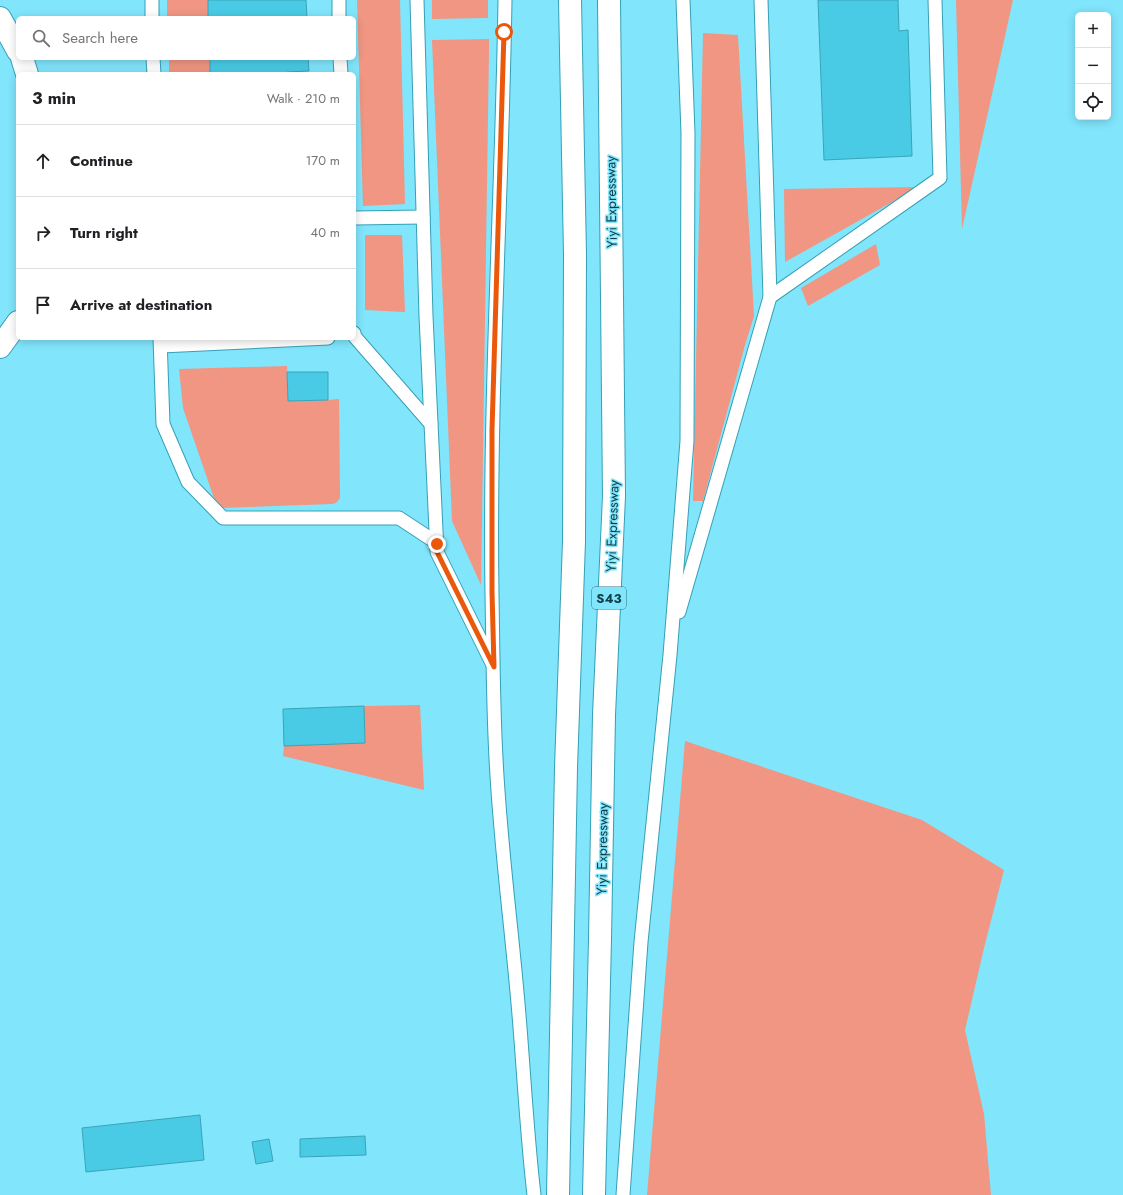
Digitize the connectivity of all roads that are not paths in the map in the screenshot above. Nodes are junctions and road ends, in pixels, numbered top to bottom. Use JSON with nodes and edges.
{"nodes":[{"id":1,"x":152,"y":0,"type":"edge"},
{"id":2,"x":338,"y":0,"type":"edge"},
{"id":3,"x":417,"y":0,"type":"edge"},
{"id":4,"x":505,"y":0,"type":"edge"},
{"id":5,"x":570,"y":0,"type":"edge"},
{"id":6,"x":609,"y":0,"type":"edge"},
{"id":7,"x":682,"y":0,"type":"edge"},
{"id":8,"x":761,"y":0,"type":"edge"},
{"id":9,"x":935,"y":0,"type":"edge"},
{"id":10,"x":152,"y":16,"type":"edge"},
{"id":11,"x":339,"y":16,"type":"edge"},
{"id":12,"x":0,"y":18,"type":"edge"},
{"id":13,"x":16,"y":47,"type":"edge"},
{"id":14,"x":23,"y":60,"type":"edge"},
{"id":15,"x":153,"y":60,"type":"edge"},
{"id":16,"x":340,"y":60,"type":"edge"},
{"id":17,"x":26,"y":72,"type":"edge"},
{"id":18,"x":154,"y":72,"type":"edge"},
{"id":19,"x":341,"y":72,"type":"edge"},
{"id":20,"x":423,"y":217,"type":"junction"},
{"id":21,"x":356,"y":218,"type":"edge"},
{"id":22,"x":770,"y":297,"type":"junction"},
{"id":23,"x":16,"y":325,"type":"edge"},
{"id":24,"x":356,"y":338,"type":"edge"},
{"id":25,"x":244,"y":340,"type":"edge"},
{"id":26,"x":160,"y":342,"type":"edge"},
{"id":27,"x":0,"y":347,"type":"edge"},
{"id":28,"x":431,"y":424,"type":"junction"},
{"id":29,"x":437,"y":544,"type":"junction"},
{"id":30,"x":672,"y":639,"type":"junction"},
{"id":31,"x":494,"y":667,"type":"junction"},
{"id":32,"x":534,"y":1195,"type":"edge"},
{"id":33,"x":558,"y":1195,"type":"edge"},
{"id":34,"x":594,"y":1195,"type":"edge"},
{"id":35,"x":622,"y":1195,"type":"edge"}],
"edges":[{"from":1,"to":10,"type":"lane"},
{"from":2,"to":11,"type":"lane"},
{"from":3,"to":20,"type":"lane"},
{"from":4,"to":31,"type":"lane"},
{"from":5,"to":33,"type":"main road","number":"S43"},
{"from":6,"to":34,"type":"main road","name":"Yiyi Expressway","number":"S43"},
{"from":7,"to":30,"type":"lane"},
{"from":8,"to":22,"type":"lane"},
{"from":9,"to":22,"type":"lane"},
{"from":12,"to":13,"type":"main road"},
{"from":14,"to":17,"type":"main road"},
{"from":15,"to":18,"type":"lane"},
{"from":16,"to":19,"type":"lane"},
{"from":20,"to":21,"type":"lane"},
{"from":20,"to":28,"type":"lane"},
{"from":22,"to":30,"type":"lane"},
{"from":23,"to":27,"type":"main road"},
{"from":24,"to":28,"type":"lane"},
{"from":25,"to":26,"type":"lane"},
{"from":26,"to":29,"type":"lane"},
{"from":28,"to":29,"type":"lane"},
{"from":29,"to":31,"type":"lane"},
{"from":30,"to":35,"type":"lane"},
{"from":31,"to":32,"type":"lane"}]}
